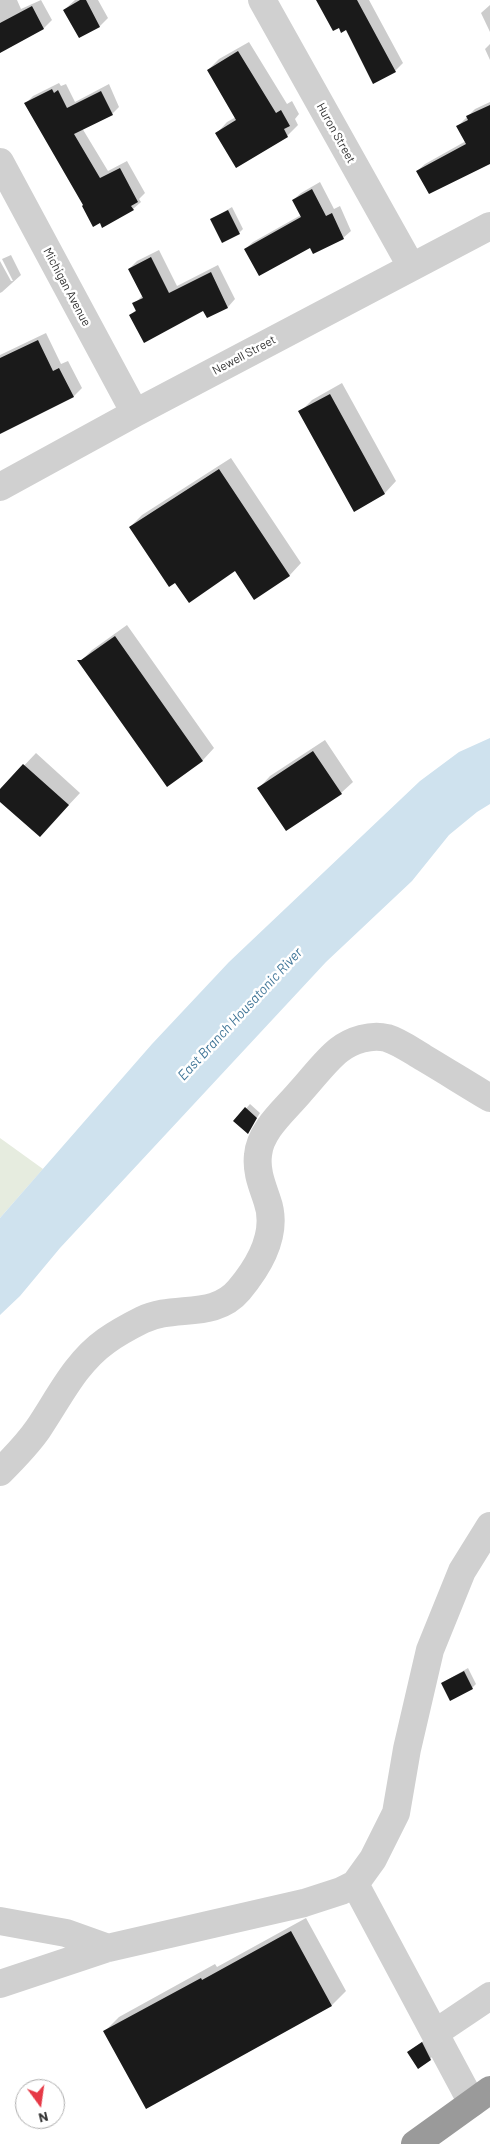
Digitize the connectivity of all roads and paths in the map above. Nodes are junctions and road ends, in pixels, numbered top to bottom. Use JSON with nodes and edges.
{"nodes":[{"id":1,"x":262,"y":0,"type":"edge"},
{"id":2,"x":0,"y":162,"type":"edge"},
{"id":3,"x":490,"y":226,"type":"edge"},
{"id":4,"x":411,"y":266,"type":"junction"},
{"id":5,"x":135,"y":413,"type":"junction"},
{"id":6,"x":0,"y":487,"type":"edge"},
{"id":7,"x":490,"y":1098,"type":"edge"},
{"id":8,"x":0,"y":1472,"type":"edge"},
{"id":9,"x":490,"y":1526,"type":"edge"},
{"id":10,"x":355,"y":1884,"type":"junction"},
{"id":11,"x":0,"y":1921,"type":"edge"},
{"id":12,"x":108,"y":1948,"type":"junction"},
{"id":13,"x":0,"y":1984,"type":"edge"},
{"id":14,"x":490,"y":1996,"type":"edge"},
{"id":15,"x":435,"y":2033,"type":"junction"},
{"id":16,"x":481,"y":2096,"type":"edge"},
{"id":17,"x":415,"y":2144,"type":"edge"}],
"edges":[{"from":1,"to":4,"type":"street","name":"Huron Street"},
{"from":2,"to":5,"type":"street","name":"Michigan Avenue"},
{"from":3,"to":4,"type":"street","name":"Newell Street"},
{"from":4,"to":5,"type":"street","name":"Newell Street"},
{"from":5,"to":6,"type":"street","name":"Newell Street"},
{"from":7,"to":8,"type":"street"},
{"from":9,"to":10,"type":"street"},
{"from":10,"to":12,"type":"street"},
{"from":10,"to":15,"type":"street"},
{"from":11,"to":12,"type":"street"},
{"from":12,"to":13,"type":"street"},
{"from":14,"to":15,"type":"street"},
{"from":15,"to":16,"type":"street"},
{"from":16,"to":17,"type":"highway"}]}
